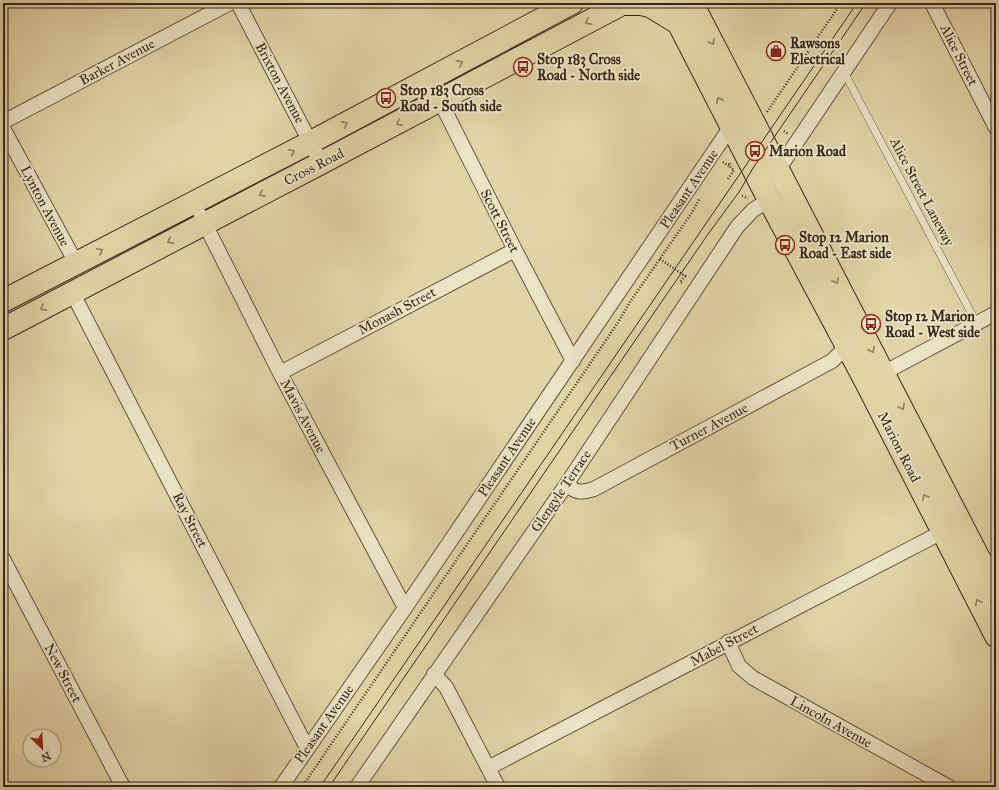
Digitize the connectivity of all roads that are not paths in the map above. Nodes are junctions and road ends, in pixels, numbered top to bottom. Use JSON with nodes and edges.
{"nodes":[{"id":1,"x":230,"y":3,"type":"edge"},
{"id":2,"x":238,"y":3,"type":"edge"},
{"id":3,"x":572,"y":3,"type":"edge"},
{"id":4,"x":668,"y":3,"type":"edge"},
{"id":5,"x":890,"y":3,"type":"edge"},
{"id":6,"x":932,"y":3,"type":"edge"},
{"id":7,"x":623,"y":4,"type":"edge"},
{"id":8,"x":694,"y":5,"type":"edge"},
{"id":9,"x":679,"y":24,"type":"junction"},
{"id":10,"x":844,"y":72,"type":"junction"},
{"id":11,"x":429,"y":79,"type":"junction"},
{"id":12,"x":440,"y":101,"type":"junction"},
{"id":13,"x":3,"y":122,"type":"edge"},
{"id":14,"x":3,"y":128,"type":"edge"},
{"id":15,"x":996,"y":128,"type":"edge"},
{"id":16,"x":736,"y":134,"type":"junction"},
{"id":17,"x":311,"y":142,"type":"junction"},
{"id":18,"x":321,"y":164,"type":"junction"},
{"id":19,"x":778,"y":170,"type":"junction"},
{"id":20,"x":760,"y":199,"type":"junction"},
{"id":21,"x":195,"y":202,"type":"junction"},
{"id":22,"x":205,"y":223,"type":"junction"},
{"id":23,"x":514,"y":250,"type":"junction"},
{"id":24,"x":76,"y":263,"type":"junction"},
{"id":25,"x":72,"y":292,"type":"junction"},
{"id":26,"x":3,"y":301,"type":"edge"},
{"id":27,"x":996,"y":313,"type":"edge"},
{"id":28,"x":977,"y":324,"type":"junction"},
{"id":29,"x":3,"y":329,"type":"edge"},
{"id":30,"x":840,"y":354,"type":"junction"},
{"id":31,"x":573,"y":361,"type":"junction"},
{"id":32,"x":280,"y":373,"type":"junction"},
{"id":33,"x":875,"y":377,"type":"junction"},
{"id":34,"x":566,"y":485,"type":"junction"},
{"id":35,"x":952,"y":527,"type":"junction"},
{"id":36,"x":3,"y":559,"type":"edge"},
{"id":37,"x":996,"y":591,"type":"edge"},
{"id":38,"x":405,"y":608,"type":"junction"},
{"id":39,"x":996,"y":636,"type":"edge"},
{"id":40,"x":728,"y":642,"type":"junction"},
{"id":41,"x":434,"y":674,"type":"junction"},
{"id":42,"x":307,"y":748,"type":"junction"},
{"id":43,"x":488,"y":768,"type":"junction"},
{"id":44,"x":122,"y":787,"type":"edge"},
{"id":45,"x":281,"y":787,"type":"edge"},
{"id":46,"x":357,"y":787,"type":"edge"},
{"id":47,"x":498,"y":787,"type":"edge"},
{"id":48,"x":948,"y":787,"type":"edge"}],
"edges":[{"from":1,"to":13,"type":"street","name":"Barker Avenue"},
{"from":2,"to":17,"type":"street","name":"Brixton Avenue"},
{"from":11,"to":3,"type":"main road","name":"Cross Road","one_way":true},
{"from":4,"to":9,"type":"main road","name":"Marion Road"},
{"from":5,"to":10,"type":"street"},
{"from":6,"to":15,"type":"street","name":"Alice Street"},
{"from":7,"to":9,"type":"main road"},
{"from":7,"to":12,"type":"main road","name":"Cross Road","one_way":true},
{"from":8,"to":19,"type":"main road","name":"Marion Road","one_way":true},
{"from":16,"to":9,"type":"main road","name":"Marion Road","one_way":true},
{"from":10,"to":19,"type":"street"},
{"from":10,"to":28,"type":"lane","name":"Alice Street Laneway"},
{"from":11,"to":12,"type":"street","name":"Scott Street"},
{"from":17,"to":11,"type":"main road","name":"Cross Road","one_way":true},
{"from":12,"to":18,"type":"main road","name":"Cross Road","one_way":true},
{"from":12,"to":23,"type":"street","name":"Scott Street"},
{"from":14,"to":24,"type":"street","name":"Lynton Avenue"},
{"from":16,"to":20,"type":"main road","name":"Marion Road"},
{"from":16,"to":31,"type":"street","name":"Pleasant Avenue"},
{"from":17,"to":18,"type":"street","name":"Brixton Avenue"},
{"from":21,"to":17,"type":"main road","name":"Cross Road","one_way":true},
{"from":18,"to":22,"type":"main road","name":"Cross Road","one_way":true},
{"from":19,"to":33,"type":"main road","name":"Marion Road","one_way":true},
{"from":20,"to":30,"type":"main road","name":"Marion Road"},
{"from":20,"to":34,"type":"street","name":"Glengyle Terrace"},
{"from":21,"to":22,"type":"street","name":"Mavis Avenue"},
{"from":24,"to":21,"type":"main road","name":"Cross Road","one_way":true},
{"from":22,"to":25,"type":"main road","name":"Cross Road","one_way":true},
{"from":22,"to":32,"type":"street","name":"Mavis Avenue"},
{"from":23,"to":31,"type":"street","name":"Scott Street"},
{"from":23,"to":32,"type":"street","name":"Monash Street"},
{"from":24,"to":26,"type":"main road","name":"Cross Road"},
{"from":25,"to":29,"type":"main road","name":"Cross Road","one_way":true},
{"from":25,"to":42,"type":"street","name":"Ray Street"},
{"from":27,"to":28,"type":"street"},
{"from":28,"to":33,"type":"street"},
{"from":30,"to":33,"type":"main road","name":"Marion Road"},
{"from":30,"to":34,"type":"street","name":"Turner Avenue"},
{"from":31,"to":38,"type":"street","name":"Pleasant Avenue"},
{"from":32,"to":38,"type":"street","name":"Mavis Avenue"},
{"from":33,"to":35,"type":"main road","name":"Marion Road"},
{"from":34,"to":41,"type":"street","name":"Glengyle Terrace"},
{"from":35,"to":37,"type":"main road","name":"Marion Road"},
{"from":39,"to":35,"type":"main road","name":"Marion Road","one_way":true},
{"from":35,"to":40,"type":"street","name":"Mabel Street"},
{"from":36,"to":44,"type":"street","name":"New Street"},
{"from":38,"to":42,"type":"street","name":"Pleasant Avenue"},
{"from":40,"to":43,"type":"street","name":"Mabel Street"},
{"from":40,"to":48,"type":"street","name":"Lincoln Avenue"},
{"from":41,"to":43,"type":"street"},
{"from":41,"to":46,"type":"street","name":"Glengyle Terrace"},
{"from":42,"to":45,"type":"street","name":"Pleasant Avenue"},
{"from":43,"to":47,"type":"street"}]}
